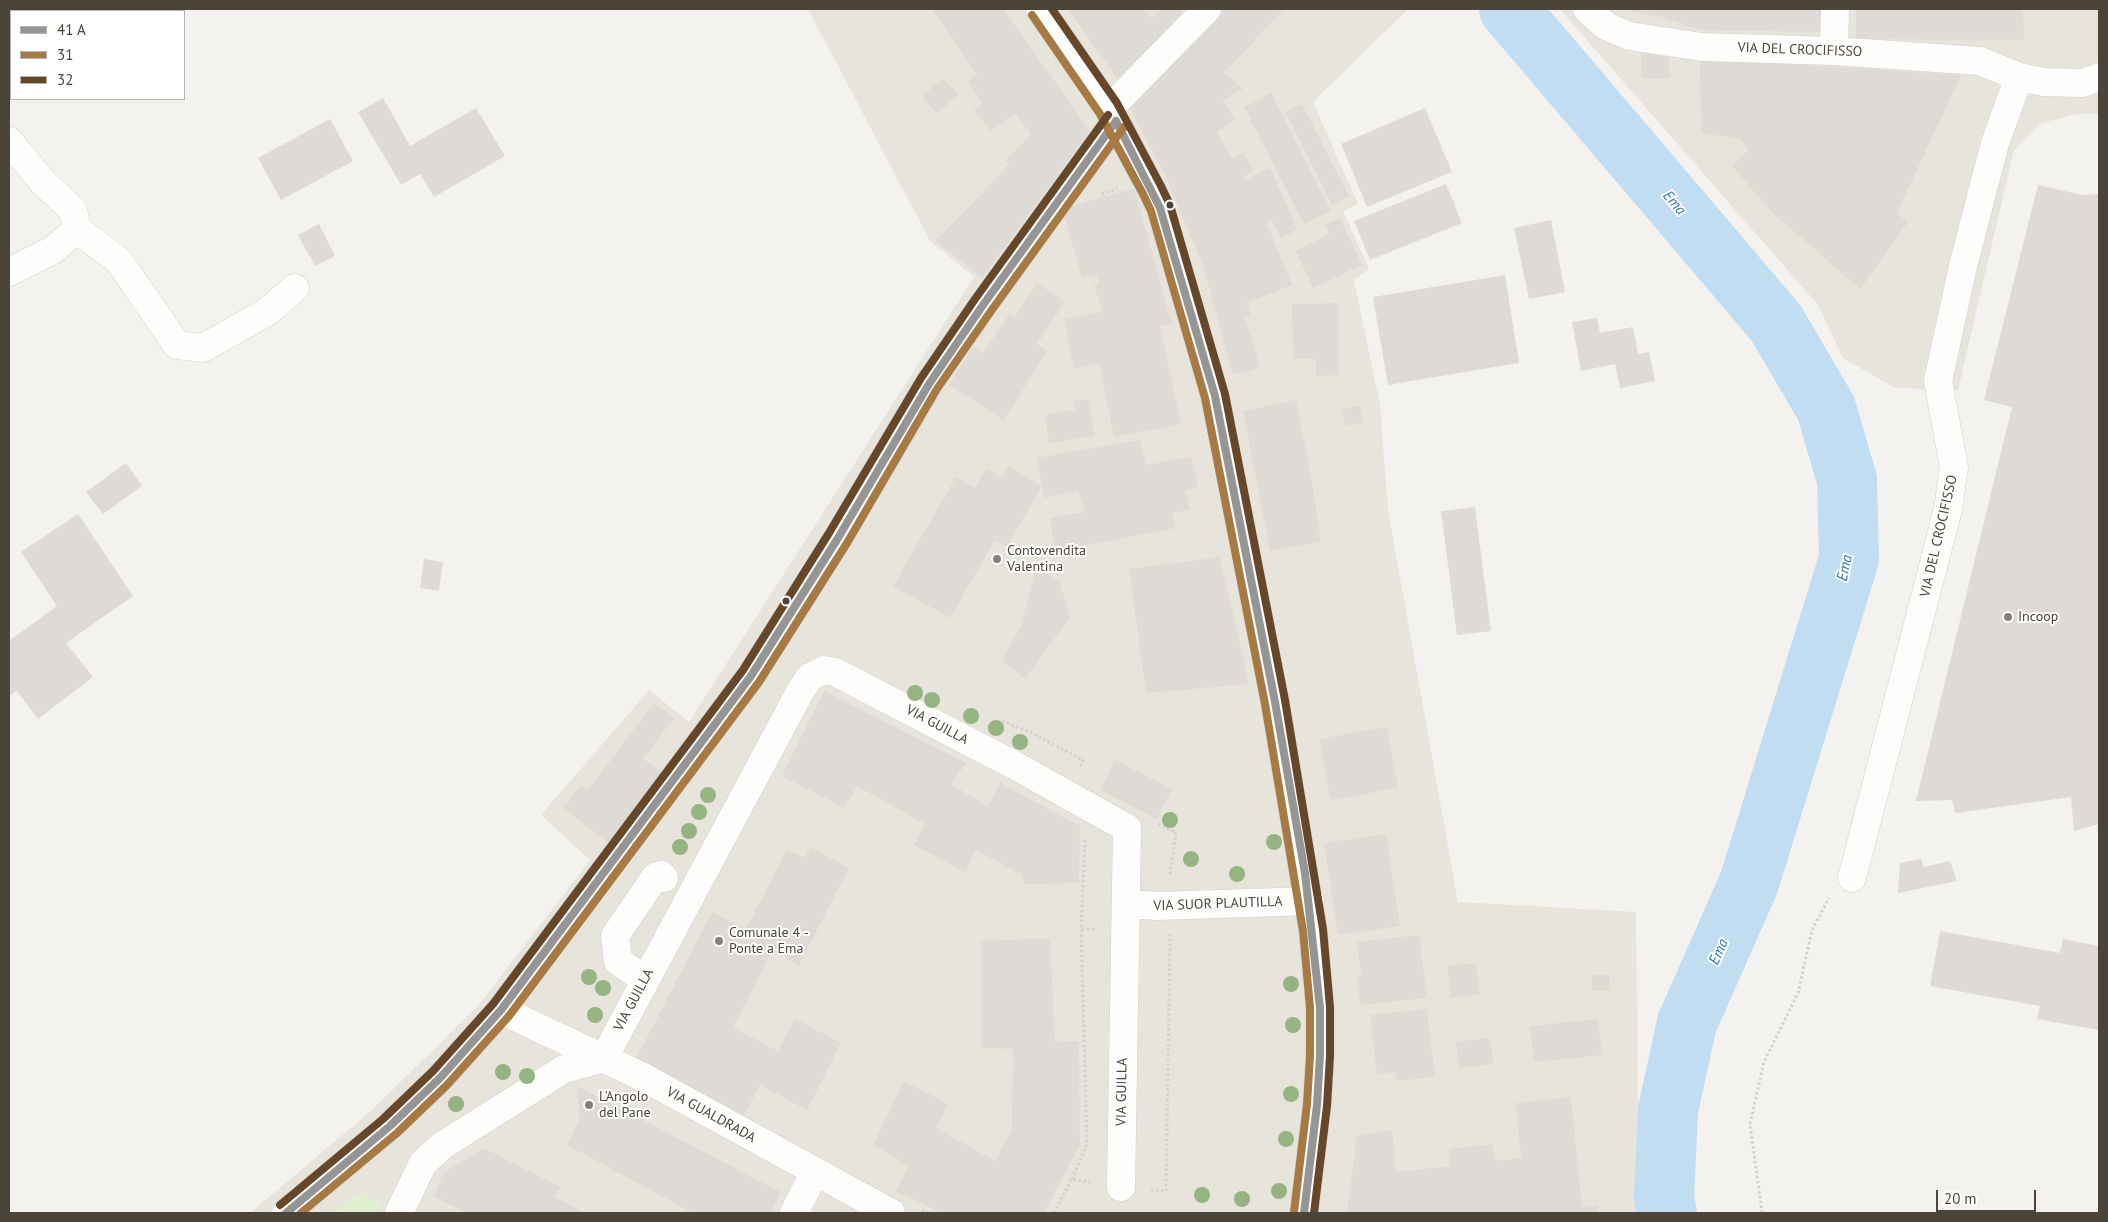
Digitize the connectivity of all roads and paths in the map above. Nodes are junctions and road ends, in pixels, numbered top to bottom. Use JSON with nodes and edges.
{"nodes":[{"id":1,"x":1040,"y":9,"type":"edge"},
{"id":2,"x":1207,"y":9,"type":"edge"},
{"id":3,"x":1588,"y":9,"type":"edge"},
{"id":4,"x":1835,"y":9,"type":"edge"},
{"id":5,"x":1834,"y":51,"type":"junction"},
{"id":6,"x":2019,"y":77,"type":"junction"},
{"id":7,"x":2099,"y":78,"type":"edge"},
{"id":8,"x":2070,"y":83,"type":"junction"},
{"id":9,"x":2099,"y":91,"type":"edge"},
{"id":10,"x":1113,"y":115,"type":"junction"},
{"id":11,"x":9,"y":141,"type":"edge"},
{"id":12,"x":77,"y":229,"type":"junction"},
{"id":13,"x":9,"y":272,"type":"edge"},
{"id":14,"x":295,"y":288,"type":"dead end"},
{"id":15,"x":1085,"y":834,"type":"dead end"},
{"id":16,"x":664,"y":878,"type":"dead end"},
{"id":17,"x":1852,"y":878,"type":"joint"},
{"id":18,"x":1310,"y":901,"type":"junction"},
{"id":19,"x":1126,"y":904,"type":"junction"},
{"id":20,"x":1170,"y":930,"type":"dead end"},
{"id":21,"x":645,"y":980,"type":"junction"},
{"id":22,"x":501,"y":1010,"type":"junction"},
{"id":23,"x":604,"y":1058,"type":"junction"},
{"id":24,"x":815,"y":1172,"type":"junction"},
{"id":25,"x":1072,"y":1179,"type":"junction"},
{"id":26,"x":1121,"y":1187,"type":"junction"},
{"id":27,"x":286,"y":1213,"type":"edge"},
{"id":28,"x":399,"y":1213,"type":"edge"},
{"id":29,"x":794,"y":1213,"type":"edge"},
{"id":30,"x":891,"y":1213,"type":"edge"},
{"id":31,"x":1054,"y":1213,"type":"edge"},
{"id":32,"x":1304,"y":1213,"type":"edge"},
{"id":33,"x":1762,"y":1213,"type":"edge"}],
"edges":[{"from":1,"to":10,"type":"street"},
{"from":2,"to":10,"type":"street"},
{"from":3,"to":5,"type":"street","name":"VIA DEL CROCIFISSO"},
{"from":4,"to":5,"type":"street"},
{"from":5,"to":6,"type":"street","name":"VIA DEL CROCIFISSO"},
{"from":6,"to":8,"type":"street","name":"VIA DEL CROCIFISSO"},
{"from":6,"to":17,"type":"street","name":"VIA DEL CROCIFISSO"},
{"from":7,"to":8,"type":"street","name":"VIA DEL CROCIFISSO"},
{"from":8,"to":9,"type":"street","name":"VIA DEL CROCIFISSO"},
{"from":10,"to":18,"type":"street"},
{"from":10,"to":22,"type":"street"},
{"from":11,"to":12,"type":"street"},
{"from":12,"to":13,"type":"street"},
{"from":12,"to":14,"type":"street"},
{"from":15,"to":25,"type":"path"},
{"from":16,"to":21,"type":"street"},
{"from":17,"to":33,"type":"path"},
{"from":18,"to":19,"type":"street","name":"VIA SUOR PLAUTILLA"},
{"from":18,"to":32,"type":"street"},
{"from":19,"to":21,"type":"street","name":"VIA GUILLA"},
{"from":19,"to":26,"type":"street","name":"VIA GUILLA"},
{"from":20,"to":26,"type":"path"},
{"from":21,"to":23,"type":"street","name":"VIA GUILLA"},
{"from":22,"to":23,"type":"street","name":"VIA GUALDRADA"},
{"from":22,"to":27,"type":"street"},
{"from":23,"to":24,"type":"street","name":"VIA GUALDRADA"},
{"from":23,"to":28,"type":"street"},
{"from":24,"to":29,"type":"street"},
{"from":24,"to":30,"type":"street","name":"VIA GUALDRADA"},
{"from":25,"to":26,"type":"path"},
{"from":25,"to":31,"type":"path"}]}
